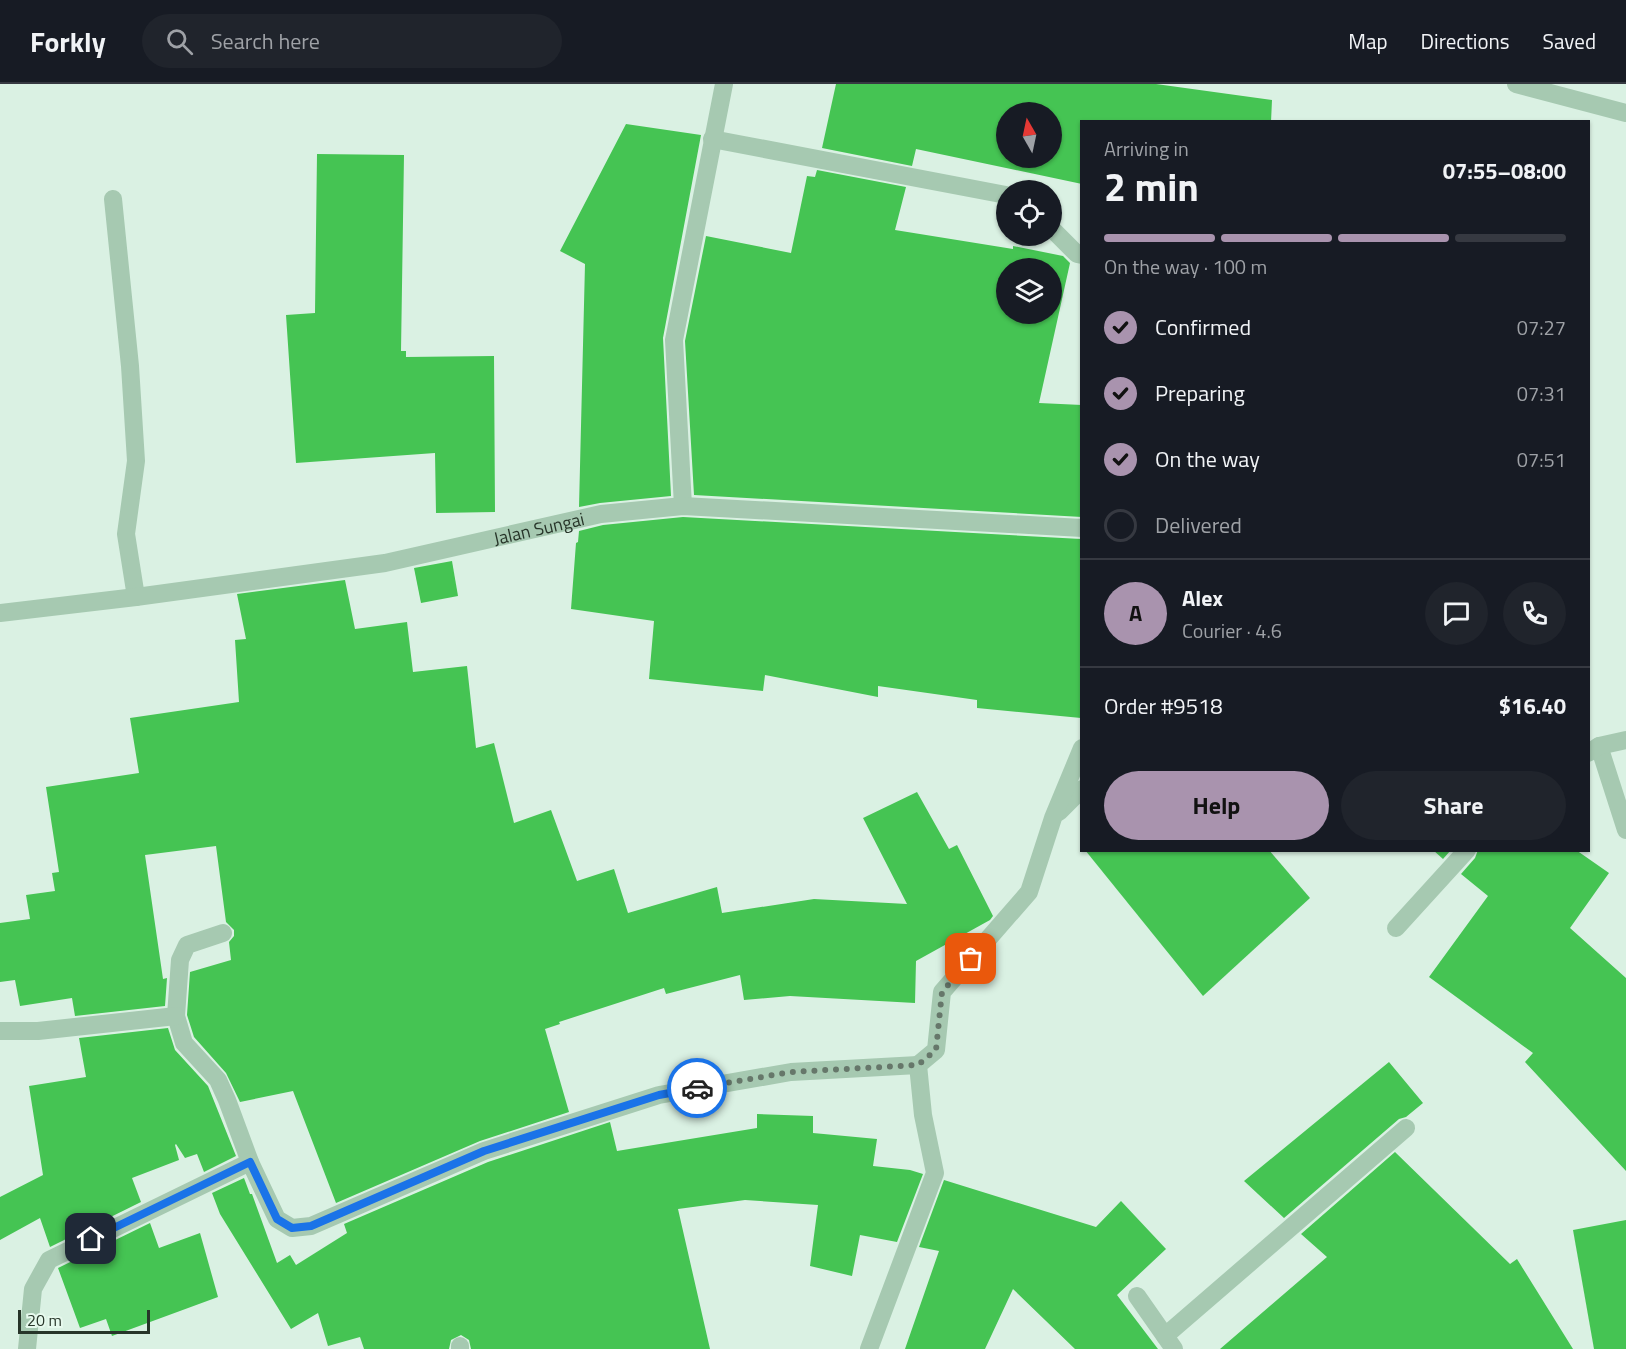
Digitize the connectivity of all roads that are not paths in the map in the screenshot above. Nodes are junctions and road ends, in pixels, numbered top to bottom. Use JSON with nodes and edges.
{"nodes":[{"id":1,"x":724,"y":84,"type":"edge"},
{"id":2,"x":1516,"y":84,"type":"edge"},
{"id":3,"x":1626,"y":113,"type":"edge"},
{"id":4,"x":712,"y":139,"type":"junction"},
{"id":5,"x":996,"y":193,"type":"edge"},
{"id":6,"x":113,"y":199,"type":"dead end"},
{"id":7,"x":1062,"y":239,"type":"edge"},
{"id":8,"x":1080,"y":255,"type":"edge"},
{"id":9,"x":683,"y":506,"type":"junction"},
{"id":10,"x":1080,"y":528,"type":"edge"},
{"id":11,"x":136,"y":597,"type":"junction"},
{"id":12,"x":0,"y":613,"type":"edge"},
{"id":13,"x":1626,"y":740,"type":"edge"},
{"id":14,"x":1594,"y":749,"type":"edge"},
{"id":15,"x":1080,"y":753,"type":"edge"},
{"id":16,"x":1080,"y":791,"type":"edge"},
{"id":17,"x":1053,"y":818,"type":"junction"},
{"id":18,"x":1626,"y":830,"type":"edge"},
{"id":19,"x":1465,"y":852,"type":"edge"},
{"id":20,"x":1396,"y":928,"type":"dead end"},
{"id":21,"x":223,"y":933,"type":"dead end"},
{"id":22,"x":176,"y":1016,"type":"junction"},
{"id":23,"x":0,"y":1031,"type":"edge"},
{"id":24,"x":918,"y":1065,"type":"junction"},
{"id":25,"x":1407,"y":1128,"type":"dead end"},
{"id":26,"x":250,"y":1162,"type":"junction"},
{"id":27,"x":1137,"y":1296,"type":"dead end"},
{"id":28,"x":1170,"y":1343,"type":"edge"},
{"id":29,"x":27,"y":1349,"type":"edge"},
{"id":30,"x":869,"y":1349,"type":"edge"}],
"edges":[{"from":1,"to":4,"type":"street"},
{"from":2,"to":3,"type":"street"},
{"from":4,"to":5,"type":"street"},
{"from":4,"to":9,"type":"street"},
{"from":6,"to":11,"type":"street"},
{"from":7,"to":8,"type":"street"},
{"from":9,"to":10,"type":"street","name":"Jalan Sungai"},
{"from":9,"to":11,"type":"street","name":"Jalan Sungai"},
{"from":11,"to":12,"type":"street","name":"Jalan Sungai"},
{"from":13,"to":14,"type":"street"},
{"from":14,"to":18,"type":"street"},
{"from":15,"to":17,"type":"street"},
{"from":16,"to":17,"type":"street"},
{"from":17,"to":24,"type":"street"},
{"from":19,"to":20,"type":"street"},
{"from":21,"to":22,"type":"street"},
{"from":22,"to":23,"type":"street"},
{"from":22,"to":26,"type":"street"},
{"from":24,"to":26,"type":"street"},
{"from":24,"to":30,"type":"street"},
{"from":25,"to":28,"type":"street"},
{"from":26,"to":29,"type":"street"},
{"from":27,"to":28,"type":"street"}]}
